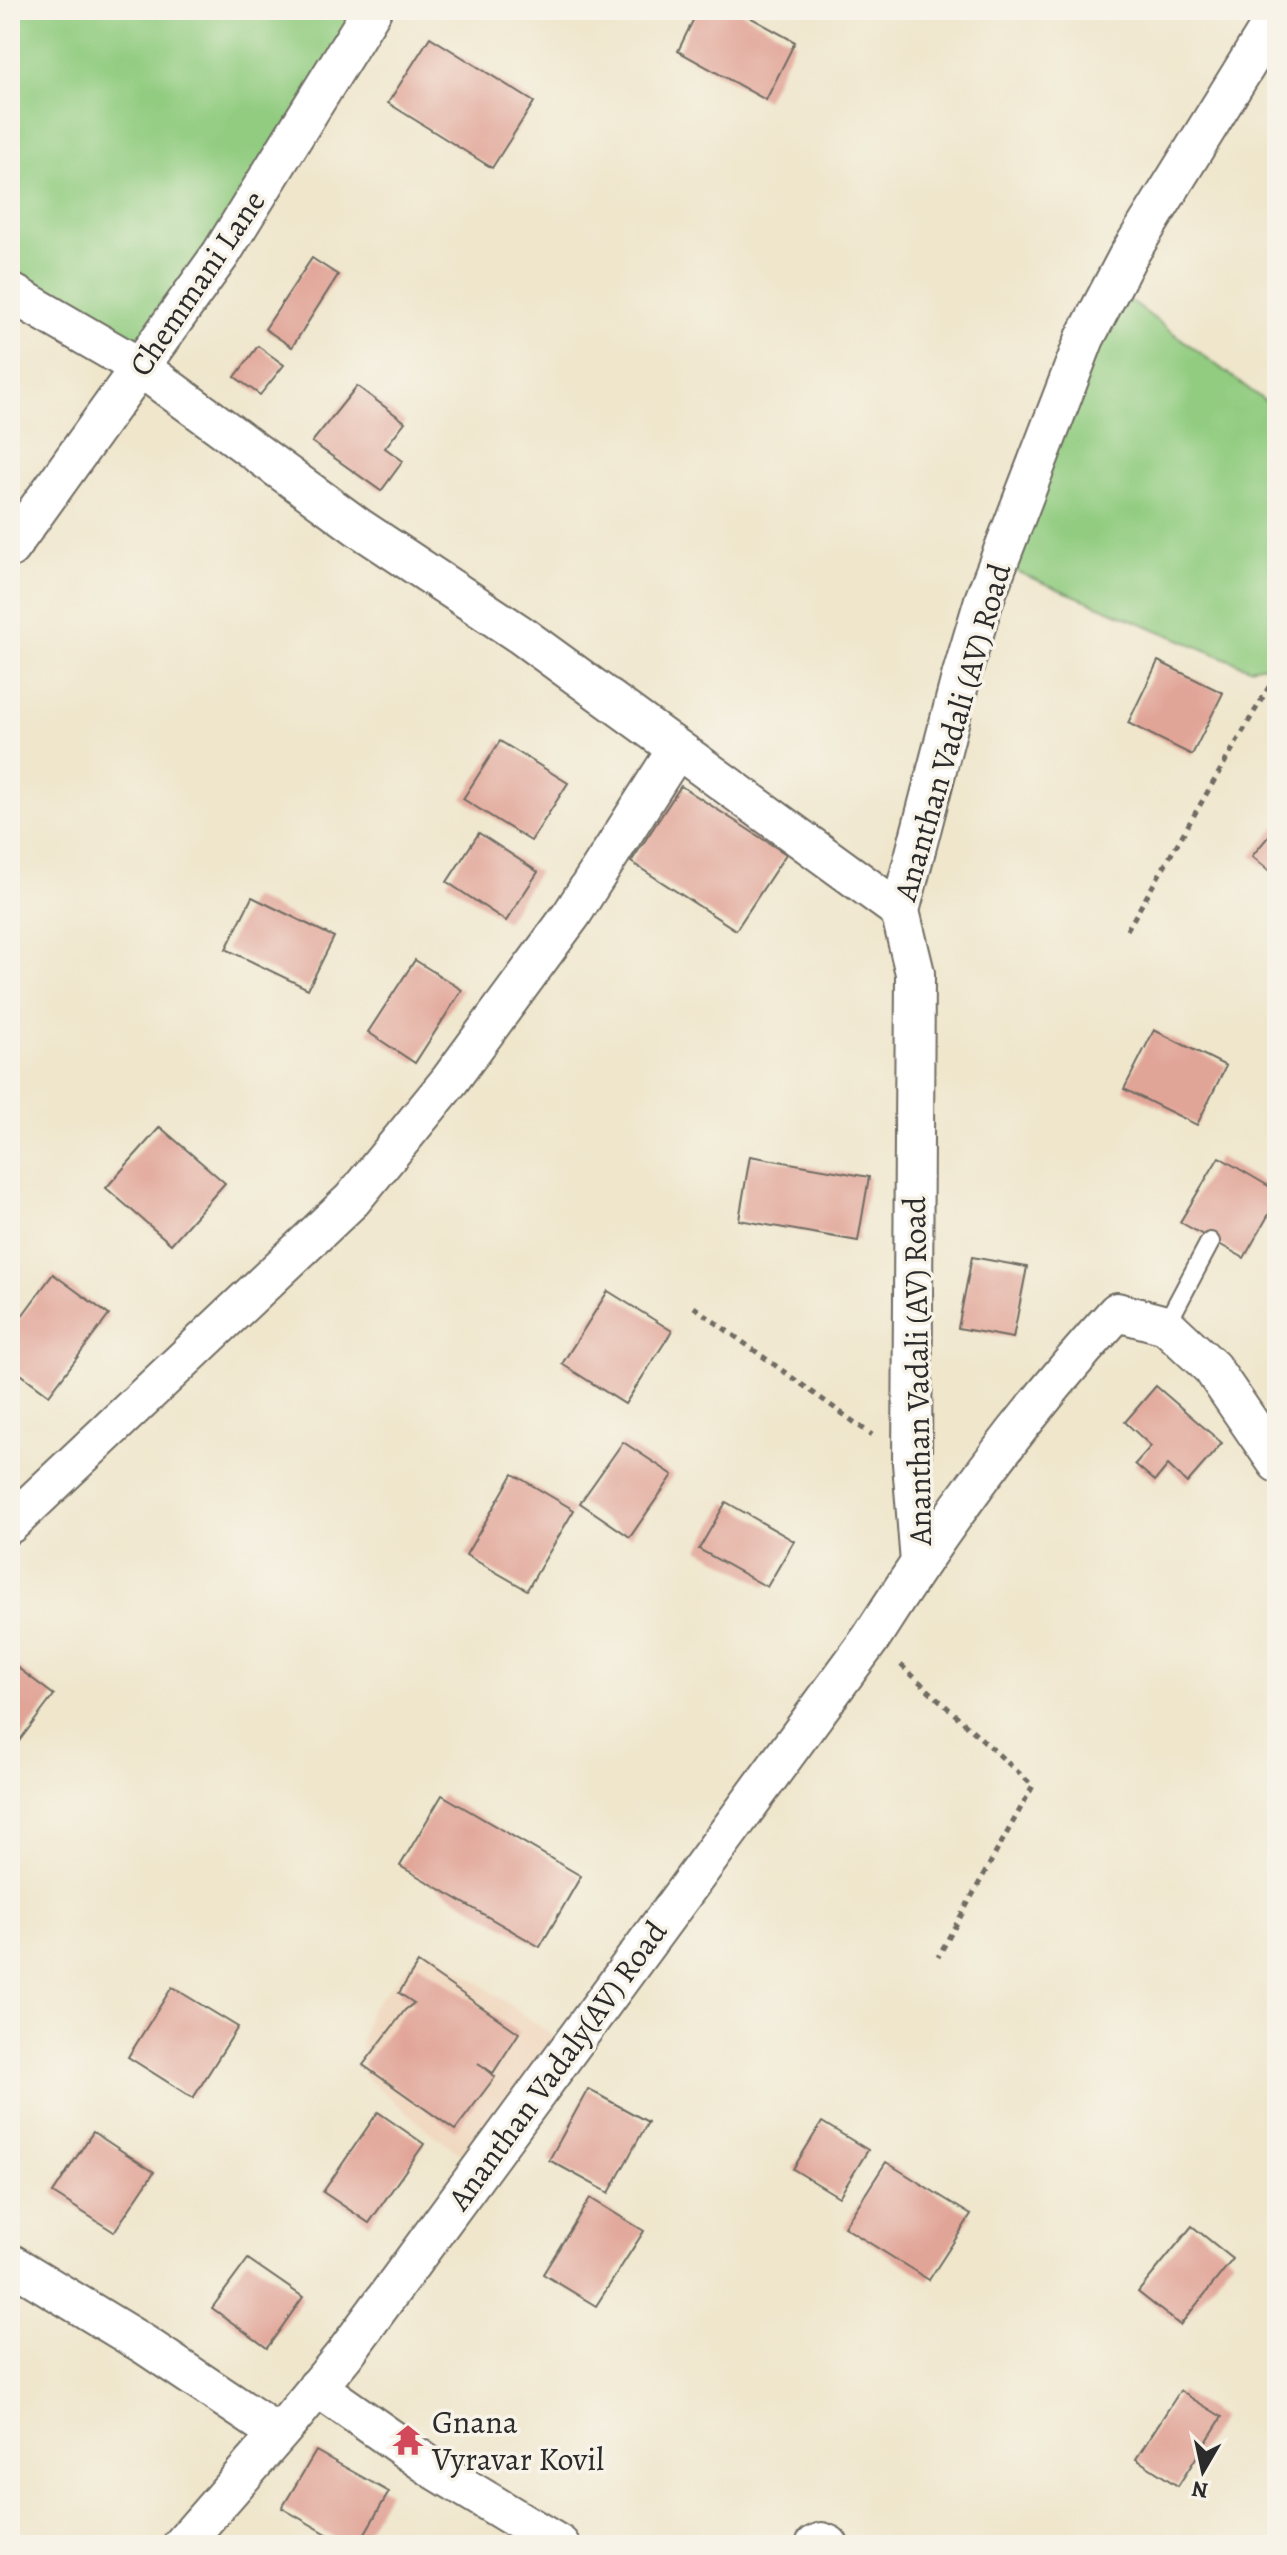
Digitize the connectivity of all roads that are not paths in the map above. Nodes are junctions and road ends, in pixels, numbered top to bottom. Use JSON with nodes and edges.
{"nodes":[{"id":1,"x":372,"y":10,"type":"edge"},
{"id":2,"x":1277,"y":15,"type":"edge"},
{"id":3,"x":10,"y":292,"type":"edge"},
{"id":4,"x":141,"y":368,"type":"junction"},
{"id":5,"x":10,"y":548,"type":"edge"},
{"id":6,"x":677,"y":749,"type":"junction"},
{"id":7,"x":900,"y":911,"type":"junction"},
{"id":8,"x":1210,"y":1242,"type":"dead end"},
{"id":9,"x":1166,"y":1325,"type":"junction"},
{"id":10,"x":1277,"y":1463,"type":"edge"},
{"id":11,"x":10,"y":1524,"type":"edge"},
{"id":12,"x":916,"y":1567,"type":"junction"},
{"id":13,"x":10,"y":2263,"type":"edge"},
{"id":14,"x":317,"y":2387,"type":"junction"},
{"id":15,"x":277,"y":2433,"type":"junction"},
{"id":16,"x":182,"y":2545,"type":"edge"},
{"id":17,"x":560,"y":2545,"type":"edge"},
{"id":18,"x":815,"y":2545,"type":"edge"},
{"id":19,"x":829,"y":2545,"type":"edge"}],
"edges":[{"from":1,"to":4,"type":"street","name":"Chemmani Lane"},
{"from":2,"to":7,"type":"street","name":"Ananthan Vadali (AV) Road"},
{"from":3,"to":4,"type":"street"},
{"from":4,"to":5,"type":"street","name":"Chemmani Lane"},
{"from":4,"to":6,"type":"street"},
{"from":6,"to":7,"type":"street"},
{"from":6,"to":11,"type":"street"},
{"from":7,"to":12,"type":"street","name":"Ananthan Vadali (AV) Road"},
{"from":8,"to":9,"type":"lane"},
{"from":9,"to":10,"type":"street"},
{"from":9,"to":12,"type":"street","name":"Ananthan Vadaly(AV) Road"},
{"from":12,"to":14,"type":"street","name":"Ananthan Vadaly(AV) Road"},
{"from":13,"to":15,"type":"street"},
{"from":14,"to":15,"type":"street","name":"Ananthan Vadaly(AV) Road"},
{"from":14,"to":17,"type":"street"},
{"from":15,"to":16,"type":"street","name":"Ananthan Vadaly(AV) Road"},
{"from":18,"to":19,"type":"street"}]}
